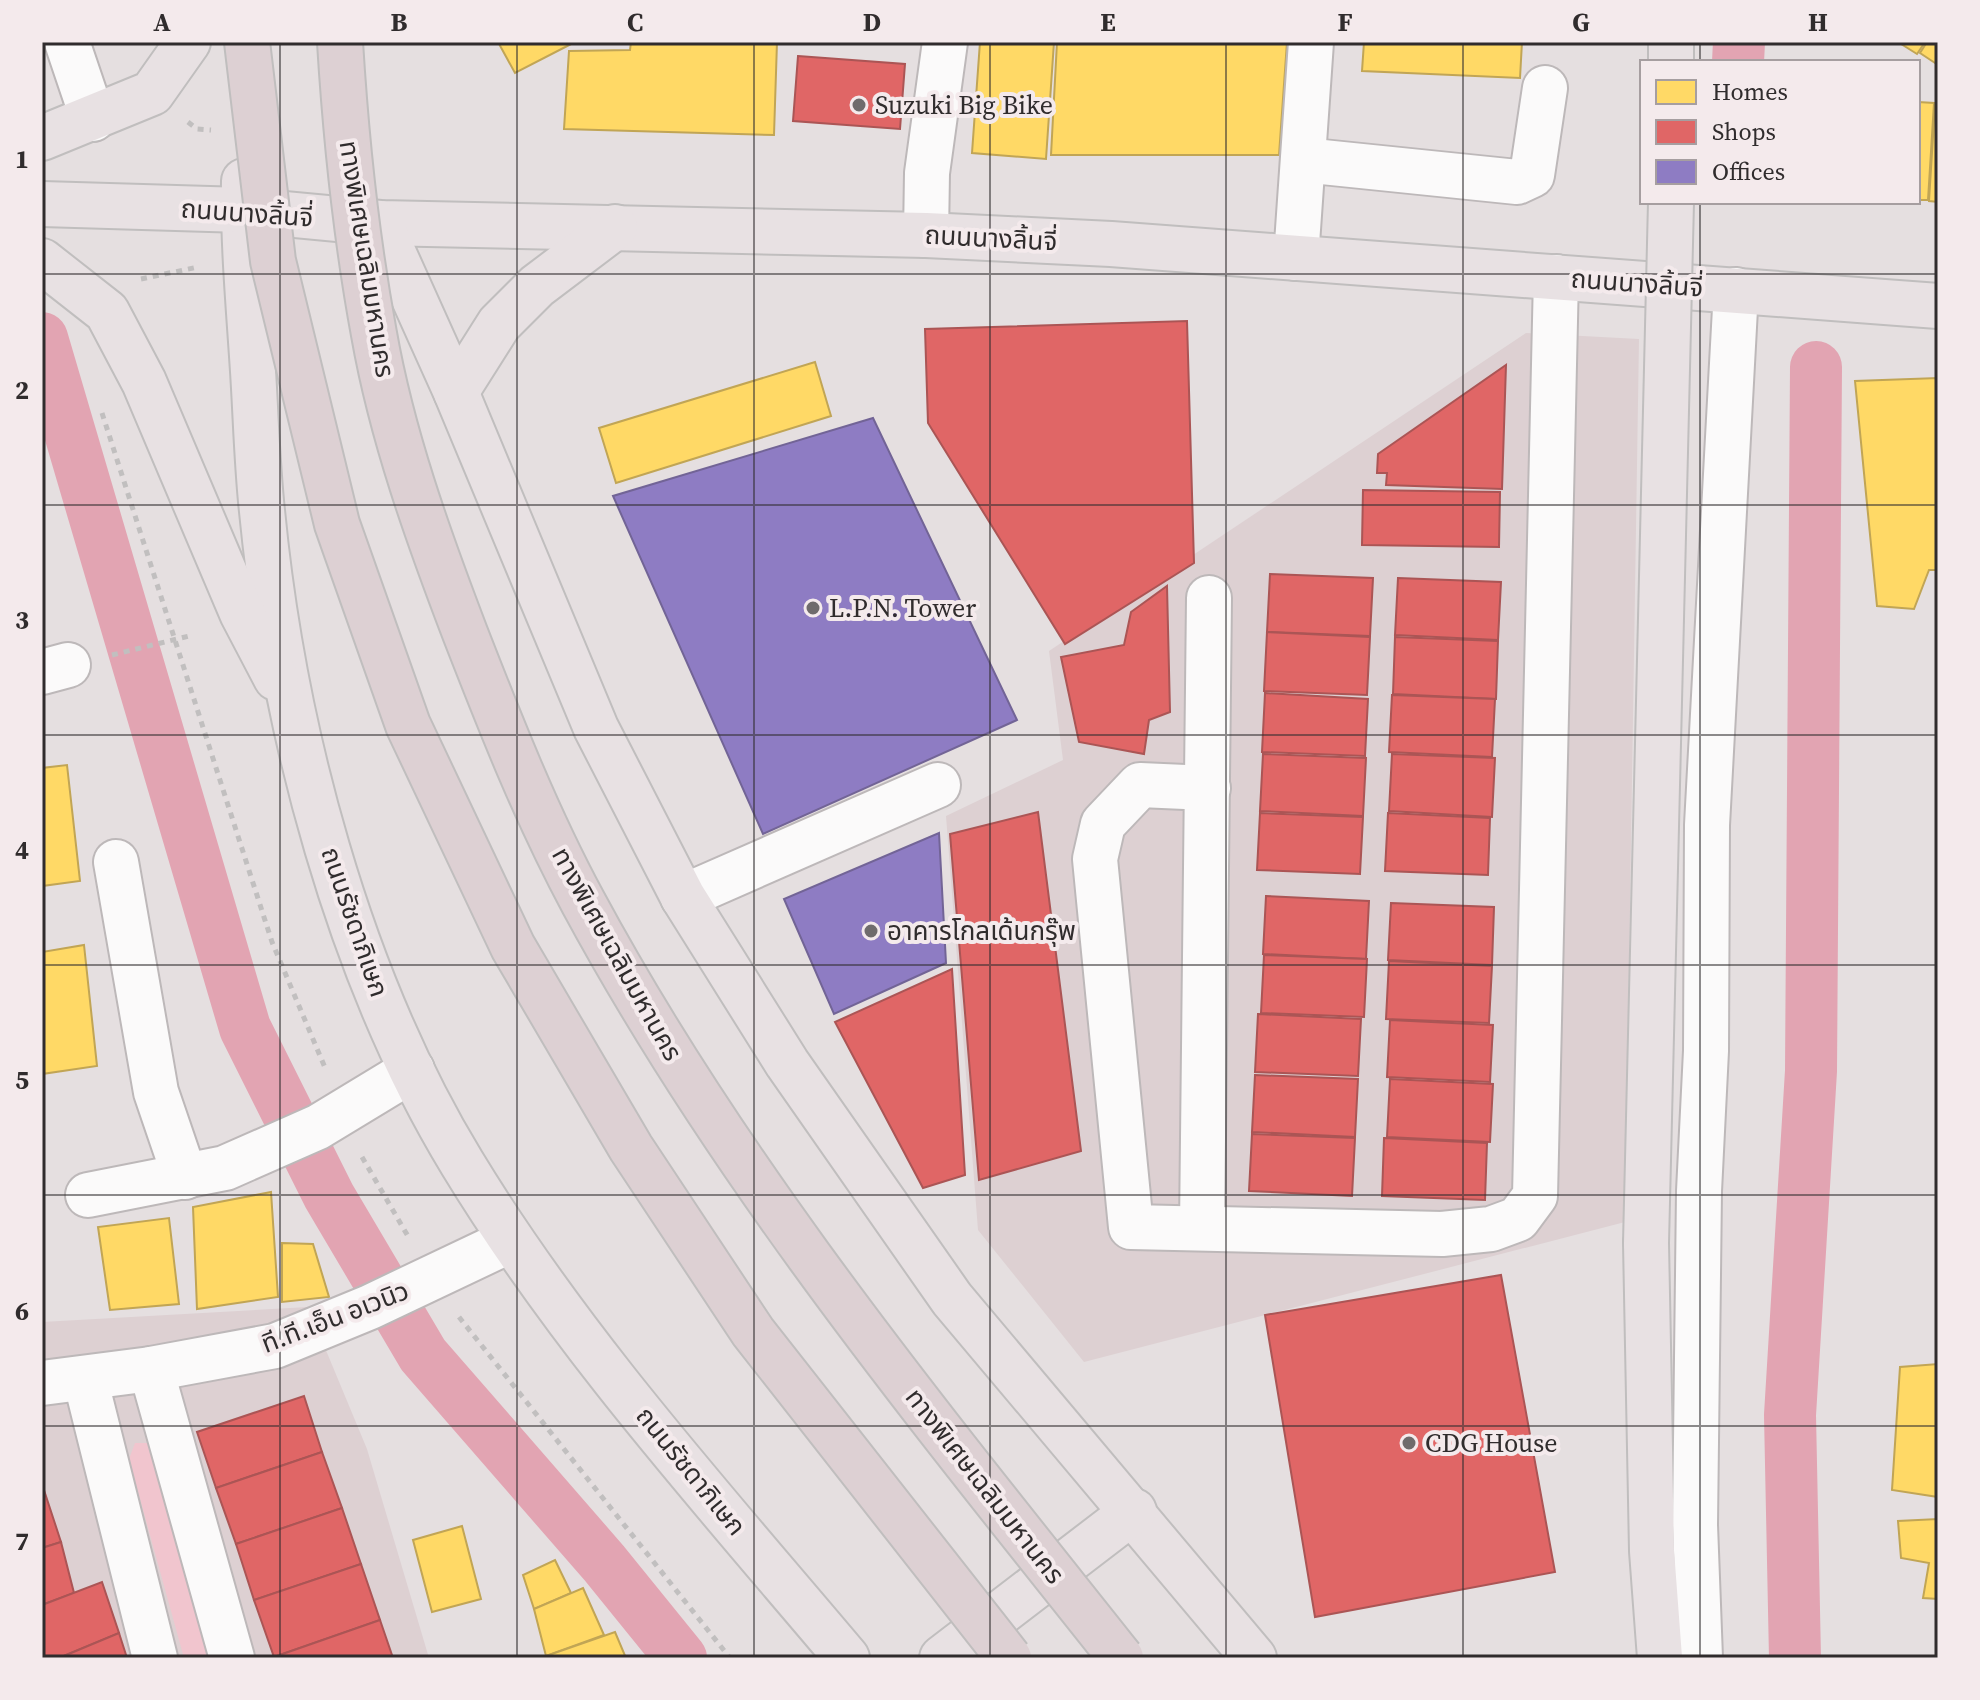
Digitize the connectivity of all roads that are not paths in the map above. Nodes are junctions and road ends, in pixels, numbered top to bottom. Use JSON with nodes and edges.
{"nodes":[{"id":1,"x":67,"y":42,"type":"edge"},
{"id":2,"x":188,"y":42,"type":"edge"},
{"id":3,"x":246,"y":42,"type":"edge"},
{"id":4,"x":340,"y":42,"type":"edge"},
{"id":5,"x":945,"y":42,"type":"edge"},
{"id":6,"x":1311,"y":42,"type":"edge"},
{"id":7,"x":1545,"y":88,"type":"dead end"},
{"id":8,"x":93,"y":119,"type":"junction"},
{"id":9,"x":42,"y":138,"type":"edge"},
{"id":10,"x":1303,"y":160,"type":"junction"},
{"id":11,"x":42,"y":204,"type":"edge"},
{"id":12,"x":1671,"y":204,"type":"edge"},
{"id":13,"x":243,"y":210,"type":"junction"},
{"id":14,"x":380,"y":223,"type":"junction"},
{"id":15,"x":615,"y":227,"type":"junction"},
{"id":16,"x":926,"y":235,"type":"junction"},
{"id":17,"x":1296,"y":258,"type":"junction"},
{"id":18,"x":42,"y":261,"type":"edge"},
{"id":19,"x":1556,"y":277,"type":"junction"},
{"id":20,"x":1736,"y":290,"type":"junction"},
{"id":21,"x":1938,"y":306,"type":"edge"},
{"id":22,"x":456,"y":392,"type":"junction"},
{"id":23,"x":1209,"y":598,"type":"dead end"},
{"id":24,"x":291,"y":708,"type":"junction"},
{"id":25,"x":938,"y":785,"type":"dead end"},
{"id":26,"x":1208,"y":788,"type":"junction"},
{"id":27,"x":116,"y":862,"type":"dead end"},
{"id":28,"x":683,"y":897,"type":"junction"},
{"id":29,"x":412,"y":1070,"type":"junction"},
{"id":30,"x":205,"y":1172,"type":"junction"},
{"id":31,"x":88,"y":1195,"type":"dead end"},
{"id":32,"x":1202,"y":1228,"type":"junction"},
{"id":33,"x":511,"y":1240,"type":"junction"},
{"id":34,"x":151,"y":1369,"type":"junction"},
{"id":35,"x":85,"y":1378,"type":"junction"},
{"id":36,"x":42,"y":1383,"type":"edge"},
{"id":37,"x":164,"y":1419,"type":"junction"},
{"id":38,"x":102,"y":1446,"type":"junction"},
{"id":39,"x":1134,"y":1511,"type":"junction"},
{"id":40,"x":155,"y":1658,"type":"edge"},
{"id":41,"x":232,"y":1658,"type":"edge"},
{"id":42,"x":847,"y":1658,"type":"edge"},
{"id":43,"x":942,"y":1658,"type":"edge"},
{"id":44,"x":1009,"y":1658,"type":"edge"},
{"id":45,"x":1121,"y":1658,"type":"edge"},
{"id":46,"x":1254,"y":1658,"type":"edge"},
{"id":47,"x":1660,"y":1658,"type":"edge"},
{"id":48,"x":1700,"y":1658,"type":"edge"}],
"edges":[{"from":1,"to":8,"type":"street"},
{"from":2,"to":8,"type":"main road"},
{"from":3,"to":13,"type":"main road","name":"ถนนรัชดาภิเษก"},
{"from":3,"to":44,"type":"highway","bridge":true},
{"from":4,"to":45,"type":"highway","name":"ทางพิเศษเฉลิมมหานคร","bridge":true},
{"from":5,"to":16,"type":"street"},
{"from":6,"to":10,"type":"street"},
{"from":7,"to":10,"type":"street"},
{"from":8,"to":9,"type":"main road"},
{"from":10,"to":17,"type":"street"},
{"from":11,"to":13,"type":"main road","name":"ถนนนางลิ้นจี่"},
{"from":12,"to":47,"type":"main road","bridge":true},
{"from":13,"to":14,"type":"main road","name":"ถนนนางลิ้นจี่"},
{"from":13,"to":24,"type":"main road","name":"ถนนรัชดาภิเษก"},
{"from":14,"to":15,"type":"main road","name":"ถนนนางลิ้นจี่"},
{"from":14,"to":22,"type":"main road"},
{"from":15,"to":16,"type":"main road","name":"ถนนนางลิ้นจี่"},
{"from":15,"to":22,"type":"main road"},
{"from":16,"to":17,"type":"main road","name":"ถนนนางลิ้นจี่"},
{"from":17,"to":19,"type":"main road","name":"ถนนนางลิ้นจี่"},
{"from":18,"to":24,"type":"main road"},
{"from":19,"to":20,"type":"main road","name":"ถนนนางลิ้นจี่"},
{"from":19,"to":32,"type":"street"},
{"from":20,"to":21,"type":"main road","name":"ถนนนางลิ้นจี่"},
{"from":20,"to":48,"type":"street"},
{"from":22,"to":28,"type":"main road"},
{"from":23,"to":26,"type":"street"},
{"from":24,"to":29,"type":"main road","name":"ถนนรัชดาภิเษก"},
{"from":25,"to":28,"type":"street"},
{"from":26,"to":32,"type":"street"},
{"from":26,"to":32,"type":"street"},
{"from":27,"to":30,"type":"street"},
{"from":28,"to":39,"type":"main road"},
{"from":29,"to":30,"type":"street"},
{"from":29,"to":33,"type":"main road","name":"ถนนรัชดาภิเษก"},
{"from":30,"to":31,"type":"street"},
{"from":33,"to":34,"type":"street","name":"ที.ที.เอ็น อเวนิว"},
{"from":33,"to":42,"type":"main road","name":"ถนนรัชดาภิเษก"},
{"from":34,"to":35,"type":"street","name":"ที.ที.เอ็น อเวนิว"},
{"from":34,"to":37,"type":"street"},
{"from":35,"to":36,"type":"street","name":"ที.ที.เอ็น อเวนิว"},
{"from":35,"to":38,"type":"street"},
{"from":37,"to":38,"type":"street"},
{"from":37,"to":41,"type":"street"},
{"from":38,"to":40,"type":"street"},
{"from":39,"to":43,"type":"main road"},
{"from":39,"to":46,"type":"main road"}]}
